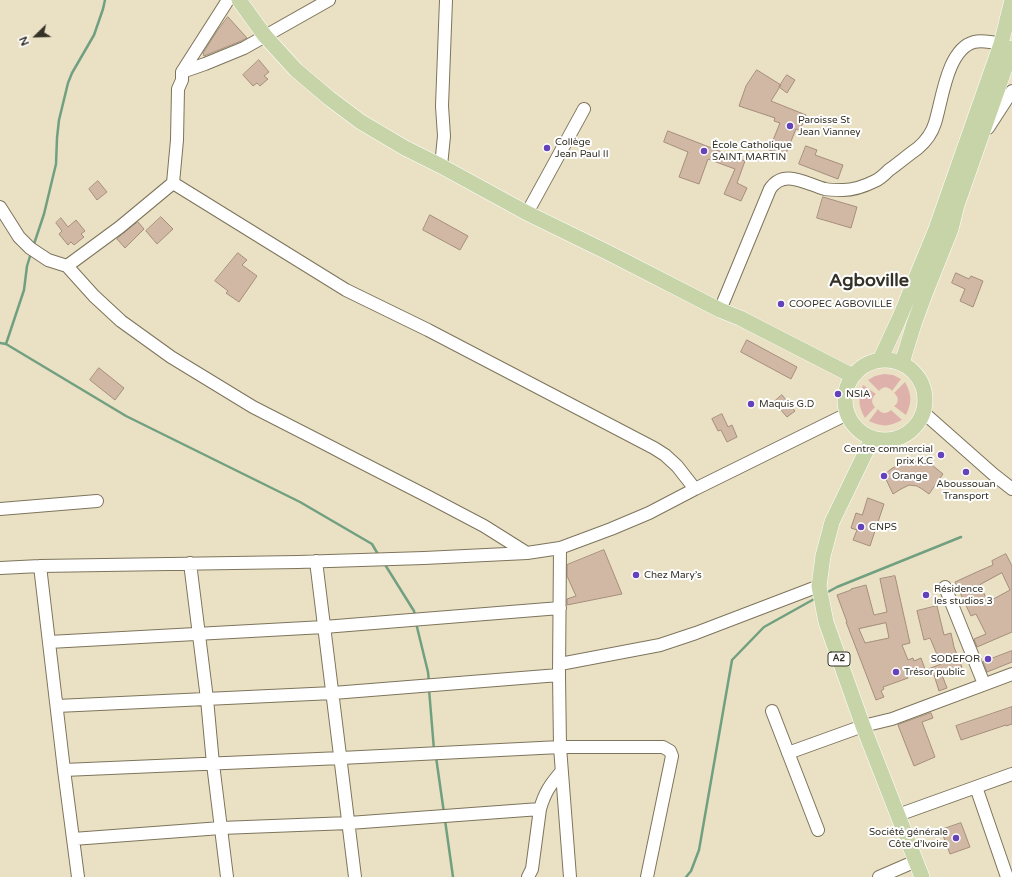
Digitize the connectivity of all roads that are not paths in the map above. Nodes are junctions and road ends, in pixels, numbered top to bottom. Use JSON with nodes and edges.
{"nodes":[{"id":1,"x":228,"y":0,"type":"edge"},
{"id":2,"x":239,"y":0,"type":"edge"},
{"id":3,"x":329,"y":0,"type":"edge"},
{"id":4,"x":446,"y":0,"type":"edge"},
{"id":5,"x":1012,"y":0,"type":"edge"},
{"id":6,"x":265,"y":36,"type":"junction"},
{"id":7,"x":1006,"y":46,"type":"edge"},
{"id":8,"x":182,"y":72,"type":"junction"},
{"id":9,"x":1012,"y":91,"type":"edge"},
{"id":10,"x":584,"y":110,"type":"dead end"},
{"id":11,"x":980,"y":140,"type":"junction"},
{"id":12,"x":441,"y":166,"type":"junction"},
{"id":13,"x":173,"y":183,"type":"junction"},
{"id":14,"x":0,"y":207,"type":"edge"},
{"id":15,"x":528,"y":212,"type":"junction"},
{"id":16,"x":67,"y":266,"type":"junction"},
{"id":17,"x":720,"y":310,"type":"junction"},
{"id":18,"x":880,"y":360,"type":"junction"},
{"id":19,"x":902,"y":363,"type":"junction"},
{"id":20,"x":853,"y":376,"type":"junction"},
{"id":21,"x":924,"y":413,"type":"junction"},
{"id":22,"x":847,"y":414,"type":"junction"},
{"id":23,"x":872,"y":439,"type":"junction"},
{"id":24,"x":695,"y":489,"type":"junction"},
{"id":25,"x":1012,"y":489,"type":"edge"},
{"id":26,"x":97,"y":501,"type":"dead end"},
{"id":27,"x":0,"y":509,"type":"edge"},
{"id":28,"x":560,"y":548,"type":"junction"},
{"id":29,"x":527,"y":553,"type":"junction"},
{"id":30,"x":316,"y":561,"type":"junction"},
{"id":31,"x":190,"y":563,"type":"junction"},
{"id":32,"x":40,"y":566,"type":"junction"},
{"id":33,"x":0,"y":568,"type":"edge"},
{"id":34,"x":819,"y":586,"type":"junction"},
{"id":35,"x":945,"y":587,"type":"dead end"},
{"id":36,"x":560,"y":608,"type":"junction"},
{"id":37,"x":324,"y":627,"type":"junction"},
{"id":38,"x":199,"y":634,"type":"junction"},
{"id":39,"x":49,"y":642,"type":"junction"},
{"id":40,"x":559,"y":670,"type":"junction"},
{"id":41,"x":1012,"y":674,"type":"edge"},
{"id":42,"x":984,"y":684,"type":"junction"},
{"id":43,"x":333,"y":693,"type":"junction"},
{"id":44,"x":207,"y":699,"type":"junction"},
{"id":45,"x":57,"y":706,"type":"junction"},
{"id":46,"x":772,"y":711,"type":"dead end"},
{"id":47,"x":863,"y":726,"type":"junction"},
{"id":48,"x":560,"y":747,"type":"junction"},
{"id":49,"x":788,"y":753,"type":"junction"},
{"id":50,"x":341,"y":758,"type":"junction"},
{"id":51,"x":213,"y":764,"type":"junction"},
{"id":52,"x":64,"y":770,"type":"junction"},
{"id":53,"x":561,"y":772,"type":"junction"},
{"id":54,"x":1012,"y":774,"type":"edge"},
{"id":55,"x":976,"y":787,"type":"junction"},
{"id":56,"x":540,"y":809,"type":"junction"},
{"id":57,"x":898,"y":815,"type":"junction"},
{"id":58,"x":349,"y":823,"type":"junction"},
{"id":59,"x":221,"y":828,"type":"junction"},
{"id":60,"x":818,"y":830,"type":"dead end"},
{"id":61,"x":73,"y":839,"type":"junction"},
{"id":62,"x":916,"y":861,"type":"junction"},
{"id":63,"x":78,"y":877,"type":"edge"},
{"id":64,"x":227,"y":877,"type":"edge"},
{"id":65,"x":356,"y":877,"type":"edge"},
{"id":66,"x":528,"y":877,"type":"edge"},
{"id":67,"x":570,"y":877,"type":"edge"},
{"id":68,"x":647,"y":877,"type":"edge"},
{"id":69,"x":879,"y":877,"type":"edge"},
{"id":70,"x":922,"y":877,"type":"edge"},
{"id":71,"x":1007,"y":877,"type":"edge"}],
"edges":[{"from":1,"to":8,"type":"street"},
{"from":2,"to":6,"type":"main road"},
{"from":3,"to":6,"type":"street"},
{"from":4,"to":12,"type":"street"},
{"from":5,"to":7,"type":"main road"},
{"from":6,"to":8,"type":"street"},
{"from":6,"to":12,"type":"main road"},
{"from":7,"to":11,"type":"main road"},
{"from":7,"to":17,"type":"street"},
{"from":7,"to":18,"type":"main road"},
{"from":8,"to":13,"type":"street"},
{"from":9,"to":11,"type":"street"},
{"from":10,"to":15,"type":"street"},
{"from":11,"to":19,"type":"main road"},
{"from":12,"to":15,"type":"main road"},
{"from":13,"to":16,"type":"street"},
{"from":13,"to":24,"type":"street"},
{"from":14,"to":16,"type":"street"},
{"from":15,"to":17,"type":"main road"},
{"from":16,"to":29,"type":"street"},
{"from":17,"to":20,"type":"main road"},
{"from":18,"to":19,"type":"main road"},
{"from":18,"to":20,"type":"main road"},
{"from":19,"to":21,"type":"main road"},
{"from":20,"to":22,"type":"main road"},
{"from":21,"to":23,"type":"main road"},
{"from":21,"to":25,"type":"street"},
{"from":22,"to":23,"type":"main road"},
{"from":22,"to":24,"type":"street"},
{"from":23,"to":34,"type":"main road","number":"A2"},
{"from":24,"to":28,"type":"street"},
{"from":26,"to":27,"type":"street"},
{"from":28,"to":29,"type":"street"},
{"from":28,"to":36,"type":"street"},
{"from":29,"to":30,"type":"street"},
{"from":30,"to":31,"type":"street"},
{"from":30,"to":37,"type":"street"},
{"from":31,"to":32,"type":"street"},
{"from":31,"to":38,"type":"street"},
{"from":32,"to":33,"type":"street"},
{"from":32,"to":39,"type":"street"},
{"from":34,"to":40,"type":"street"},
{"from":34,"to":47,"type":"main road","number":"A2"},
{"from":35,"to":42,"type":"street"},
{"from":36,"to":37,"type":"street"},
{"from":36,"to":40,"type":"street"},
{"from":37,"to":38,"type":"street"},
{"from":37,"to":43,"type":"street"},
{"from":38,"to":39,"type":"street"},
{"from":38,"to":44,"type":"street"},
{"from":39,"to":45,"type":"street"},
{"from":40,"to":43,"type":"street"},
{"from":40,"to":48,"type":"street"},
{"from":41,"to":42,"type":"street"},
{"from":42,"to":47,"type":"street"},
{"from":43,"to":44,"type":"street"},
{"from":43,"to":50,"type":"street"},
{"from":44,"to":45,"type":"street"},
{"from":44,"to":51,"type":"street"},
{"from":45,"to":52,"type":"street"},
{"from":46,"to":49,"type":"street"},
{"from":47,"to":49,"type":"street"},
{"from":47,"to":57,"type":"main road","number":"A2"},
{"from":48,"to":50,"type":"street"},
{"from":48,"to":53,"type":"street"},
{"from":48,"to":68,"type":"street"},
{"from":49,"to":60,"type":"street"},
{"from":50,"to":51,"type":"street"},
{"from":50,"to":58,"type":"street"},
{"from":51,"to":52,"type":"street"},
{"from":51,"to":59,"type":"street"},
{"from":52,"to":61,"type":"street"},
{"from":53,"to":56,"type":"street"},
{"from":53,"to":67,"type":"street"},
{"from":54,"to":55,"type":"street"},
{"from":55,"to":57,"type":"street"},
{"from":55,"to":71,"type":"street"},
{"from":56,"to":58,"type":"street"},
{"from":56,"to":66,"type":"street"},
{"from":57,"to":62,"type":"main road","number":"A2"},
{"from":58,"to":59,"type":"street"},
{"from":58,"to":65,"type":"street"},
{"from":59,"to":61,"type":"street"},
{"from":59,"to":64,"type":"street"},
{"from":61,"to":63,"type":"street"},
{"from":62,"to":69,"type":"street"},
{"from":62,"to":70,"type":"main road","number":"A2"}]}
